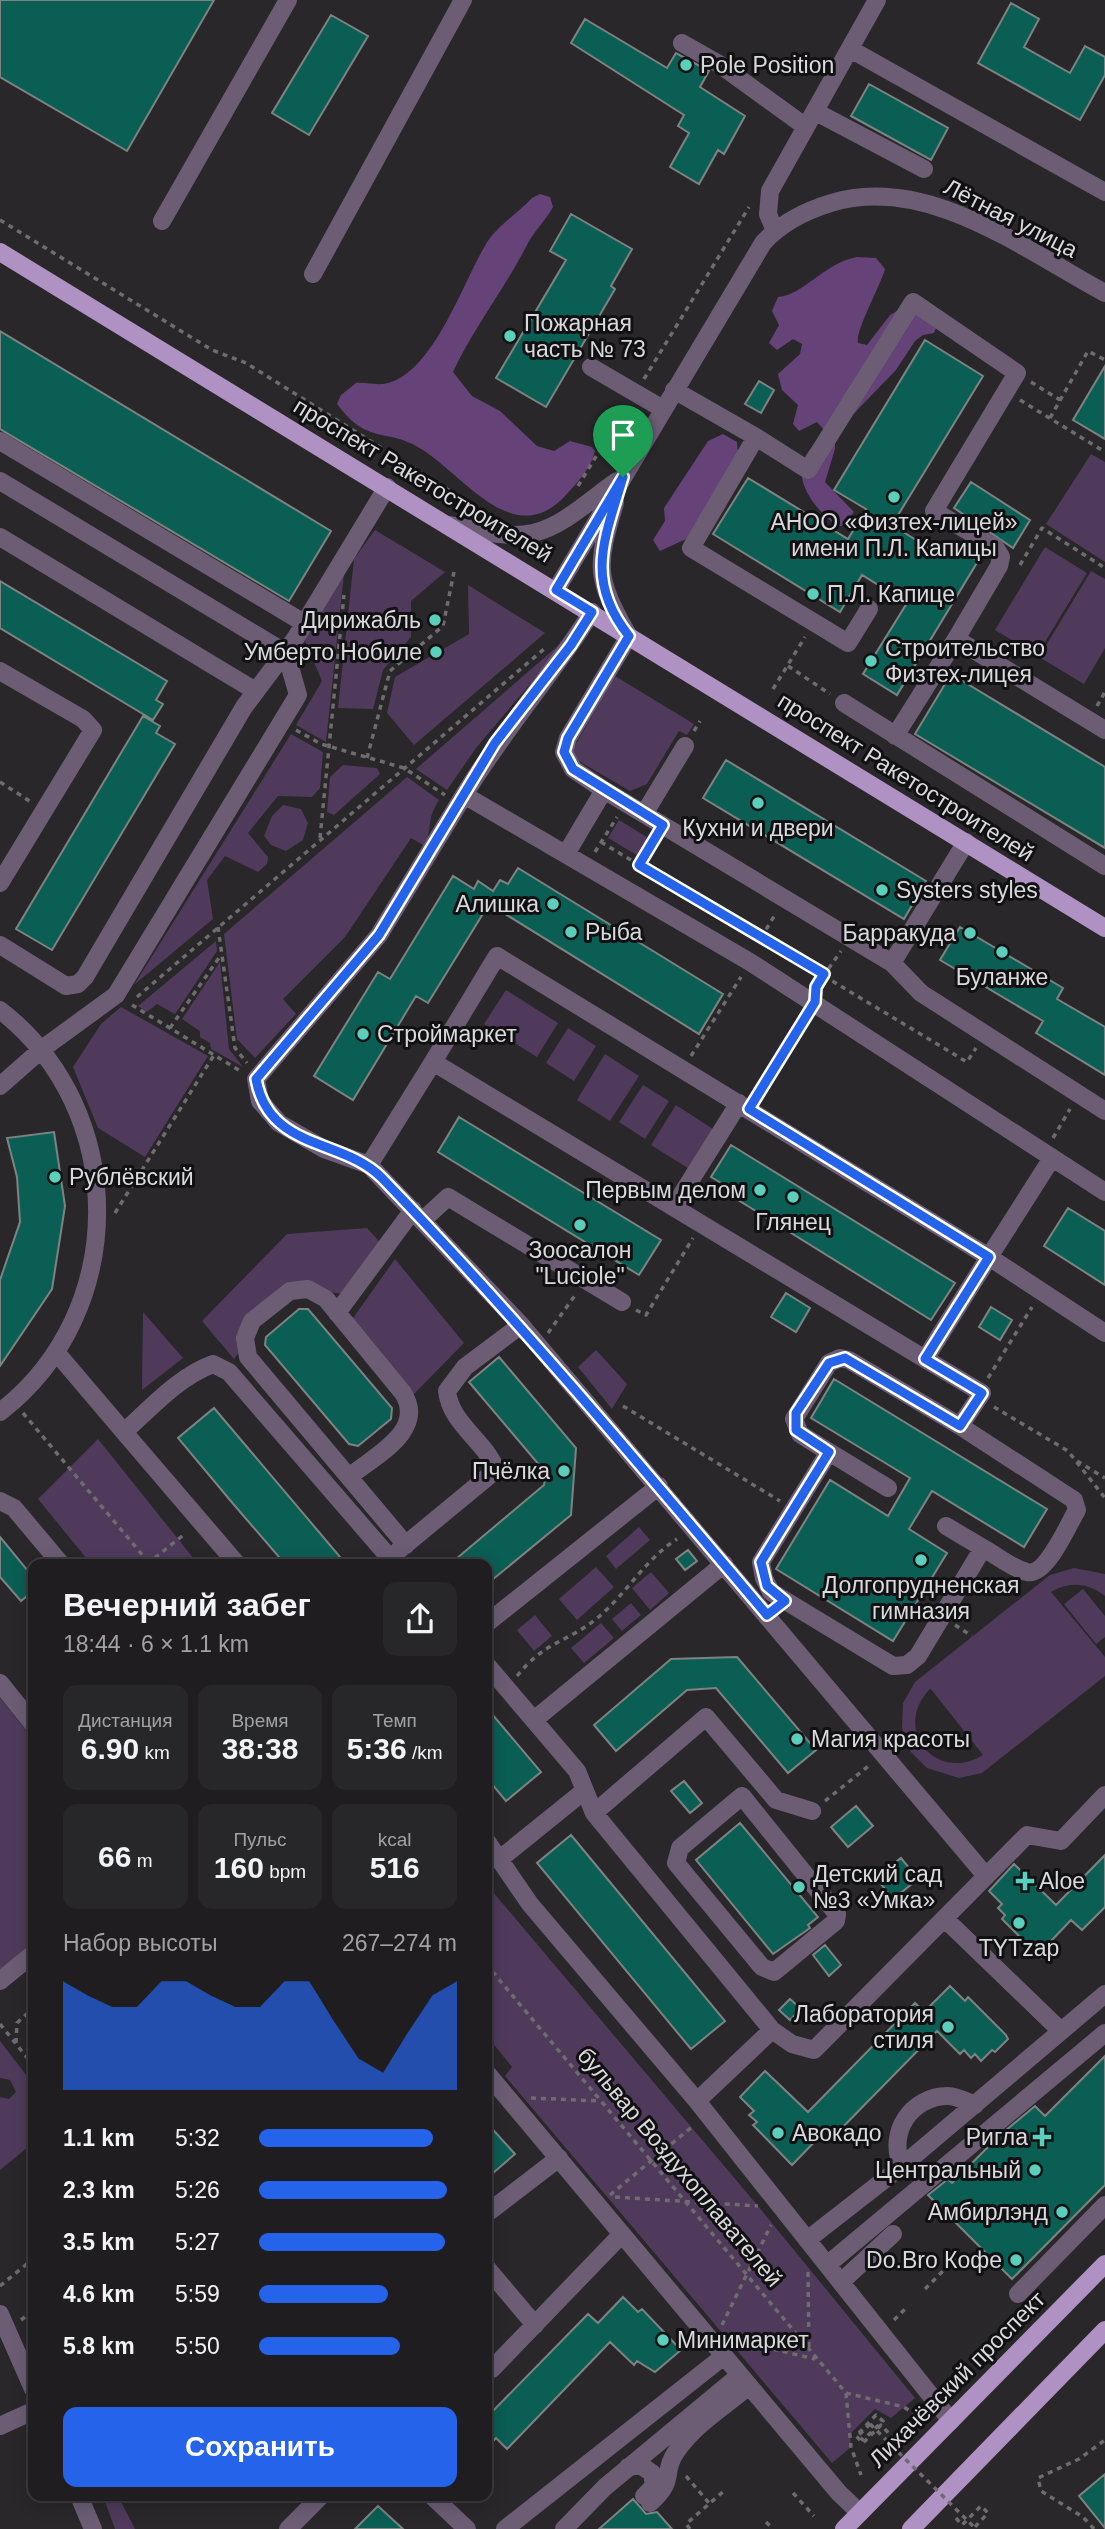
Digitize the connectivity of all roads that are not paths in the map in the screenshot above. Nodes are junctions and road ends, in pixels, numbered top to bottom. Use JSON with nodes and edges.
{"nodes":[{"id":1,"x":288,"y":0,"type":"edge"},
{"id":2,"x":463,"y":0,"type":"edge"},
{"id":3,"x":877,"y":0,"type":"edge"},
{"id":4,"x":682,"y":43,"type":"dead end"},
{"id":5,"x":850,"y":49,"type":"junction"},
{"id":6,"x":811,"y":120,"type":"junction"},
{"id":7,"x":924,"y":169,"type":"dead end"},
{"id":8,"x":1105,"y":192,"type":"edge"},
{"id":9,"x":162,"y":221,"type":"dead end"},
{"id":10,"x":775,"y":230,"type":"junction"},
{"id":11,"x":0,"y":252,"type":"edge"},
{"id":12,"x":313,"y":274,"type":"dead end"},
{"id":13,"x":1105,"y":293,"type":"edge"},
{"id":14,"x":591,"y":366,"type":"dead end"},
{"id":15,"x":674,"y":390,"type":"junction"},
{"id":16,"x":663,"y":409,"type":"junction"},
{"id":17,"x":756,"y":437,"type":"junction"},
{"id":18,"x":0,"y":441,"type":"edge"},
{"id":19,"x":623,"y":477,"type":"junction"},
{"id":20,"x":0,"y":481,"type":"edge"},
{"id":21,"x":387,"y":487,"type":"junction"},
{"id":22,"x":450,"y":525,"type":"junction"},
{"id":23,"x":0,"y":537,"type":"edge"},
{"id":24,"x":556,"y":590,"type":"junction"},
{"id":25,"x":869,"y":608,"type":"dead end"},
{"id":26,"x":592,"y":612,"type":"junction"},
{"id":27,"x":304,"y":623,"type":"junction"},
{"id":28,"x":629,"y":635,"type":"junction"},
{"id":29,"x":956,"y":639,"type":"junction"},
{"id":30,"x":286,"y":653,"type":"junction"},
{"id":31,"x":0,"y":671,"type":"edge"},
{"id":32,"x":254,"y":690,"type":"junction"},
{"id":33,"x":844,"y":703,"type":"road end"},
{"id":34,"x":1105,"y":730,"type":"edge"},
{"id":35,"x":895,"y":736,"type":"junction"},
{"id":36,"x":685,"y":746,"type":"dead end"},
{"id":37,"x":604,"y":790,"type":"junction"},
{"id":38,"x":461,"y":799,"type":"junction"},
{"id":39,"x":644,"y":814,"type":"junction"},
{"id":40,"x":967,"y":842,"type":"junction"},
{"id":41,"x":566,"y":854,"type":"junction"},
{"id":42,"x":1105,"y":866,"type":"edge"},
{"id":43,"x":0,"y":883,"type":"edge"},
{"id":44,"x":1105,"y":928,"type":"edge"},
{"id":45,"x":0,"y":944,"type":"edge"},
{"id":46,"x":892,"y":963,"type":"junction"},
{"id":47,"x":0,"y":1010,"type":"edge"},
{"id":48,"x":41,"y":1049,"type":"junction"},
{"id":49,"x":433,"y":1062,"type":"junction"},
{"id":50,"x":0,"y":1086,"type":"edge"},
{"id":51,"x":744,"y":1106,"type":"junction"},
{"id":52,"x":1105,"y":1111,"type":"edge"},
{"id":53,"x":1048,"y":1155,"type":"junction"},
{"id":54,"x":369,"y":1165,"type":"junction"},
{"id":55,"x":1105,"y":1192,"type":"edge"},
{"id":56,"x":675,"y":1205,"type":"junction"},
{"id":57,"x":418,"y":1215,"type":"junction"},
{"id":58,"x":989,"y":1257,"type":"junction"},
{"id":59,"x":622,"y":1301,"type":"road end"},
{"id":60,"x":337,"y":1313,"type":"junction"},
{"id":61,"x":521,"y":1325,"type":"junction"},
{"id":62,"x":1105,"y":1333,"type":"edge"},
{"id":63,"x":56,"y":1352,"type":"junction"},
{"id":64,"x":925,"y":1359,"type":"junction"},
{"id":65,"x":12,"y":1409,"type":"edge"},
{"id":66,"x":960,"y":1426,"type":"junction"},
{"id":67,"x":124,"y":1432,"type":"junction"},
{"id":68,"x":829,"y":1452,"type":"junction"},
{"id":69,"x":349,"y":1477,"type":"junction"},
{"id":70,"x":659,"y":1486,"type":"junction"},
{"id":71,"x":888,"y":1488,"type":"dead end"},
{"id":72,"x":0,"y":1501,"type":"edge"},
{"id":73,"x":946,"y":1526,"type":"dead end"},
{"id":74,"x":406,"y":1545,"type":"junction"},
{"id":75,"x":983,"y":1548,"type":"junction"},
{"id":76,"x":57,"y":1559,"type":"edge"},
{"id":77,"x":233,"y":1559,"type":"edge"},
{"id":78,"x":388,"y":1559,"type":"edge"},
{"id":79,"x":394,"y":1559,"type":"edge"},
{"id":80,"x":724,"y":1564,"type":"junction"},
{"id":81,"x":785,"y":1601,"type":"junction"},
{"id":82,"x":767,"y":1615,"type":"junction"},
{"id":83,"x":492,"y":1620,"type":"edge"},
{"id":84,"x":492,"y":1671,"type":"edge"},
{"id":85,"x":0,"y":1683,"type":"edge"},
{"id":86,"x":28,"y":1718,"type":"edge"},
{"id":87,"x":534,"y":1720,"type":"junction"},
{"id":88,"x":584,"y":1791,"type":"junction"},
{"id":89,"x":1105,"y":1795,"type":"edge"},
{"id":90,"x":812,"y":1811,"type":"road end"},
{"id":91,"x":594,"y":1813,"type":"junction"},
{"id":92,"x":492,"y":1847,"type":"edge"},
{"id":93,"x":501,"y":1858,"type":"junction"},
{"id":94,"x":986,"y":1876,"type":"junction"},
{"id":95,"x":698,"y":1892,"type":"junction"},
{"id":96,"x":674,"y":1911,"type":"junction"},
{"id":97,"x":944,"y":1919,"type":"junction"},
{"id":98,"x":28,"y":1958,"type":"edge"},
{"id":99,"x":0,"y":1981,"type":"edge"},
{"id":100,"x":1105,"y":1994,"type":"edge"},
{"id":101,"x":772,"y":2031,"type":"junction"},
{"id":102,"x":1061,"y":2031,"type":"junction"},
{"id":103,"x":1105,"y":2033,"type":"edge"},
{"id":104,"x":492,"y":2079,"type":"edge"},
{"id":105,"x":975,"y":2105,"type":"junction"},
{"id":106,"x":702,"y":2108,"type":"junction"},
{"id":107,"x":559,"y":2158,"type":"junction"},
{"id":108,"x":902,"y":2166,"type":"junction"},
{"id":109,"x":1105,"y":2205,"type":"edge"},
{"id":110,"x":492,"y":2209,"type":"edge"},
{"id":111,"x":622,"y":2234,"type":"junction"},
{"id":112,"x":893,"y":2234,"type":"dead end"},
{"id":113,"x":807,"y":2241,"type":"junction"},
{"id":114,"x":1105,"y":2264,"type":"edge"},
{"id":115,"x":827,"y":2265,"type":"junction"},
{"id":116,"x":492,"y":2274,"type":"edge"},
{"id":117,"x":841,"y":2282,"type":"junction"},
{"id":118,"x":1018,"y":2294,"type":"dead end"},
{"id":119,"x":0,"y":2314,"type":"edge"},
{"id":120,"x":535,"y":2325,"type":"junction"},
{"id":121,"x":1105,"y":2330,"type":"edge"},
{"id":122,"x":724,"y":2356,"type":"junction"},
{"id":123,"x":492,"y":2369,"type":"edge"},
{"id":124,"x":28,"y":2378,"type":"edge"},
{"id":125,"x":745,"y":2381,"type":"junction"},
{"id":126,"x":28,"y":2412,"type":"edge"},
{"id":127,"x":951,"y":2421,"type":"junction"},
{"id":128,"x":0,"y":2426,"type":"edge"},
{"id":129,"x":628,"y":2467,"type":"junction"},
{"id":130,"x":80,"y":2501,"type":"edge"},
{"id":131,"x":316,"y":2501,"type":"edge"},
{"id":132,"x":437,"y":2501,"type":"edge"},
{"id":133,"x":860,"y":2513,"type":"junction"},
{"id":134,"x":86,"y":2527,"type":"edge"},
{"id":135,"x":288,"y":2529,"type":"edge"},
{"id":136,"x":467,"y":2529,"type":"edge"},
{"id":137,"x":505,"y":2529,"type":"edge"},
{"id":138,"x":564,"y":2529,"type":"edge"},
{"id":139,"x":844,"y":2529,"type":"edge"},
{"id":140,"x":911,"y":2529,"type":"edge"}],
"edges":[{"from":1,"to":9,"type":"street"},
{"from":2,"to":12,"type":"street"},
{"from":3,"to":5,"type":"street"},
{"from":4,"to":6,"type":"street"},
{"from":5,"to":6,"type":"street"},
{"from":5,"to":8,"type":"street"},
{"from":6,"to":7,"type":"street"},
{"from":6,"to":10,"type":"street"},
{"from":10,"to":13,"type":"street","name":"Лётная улица"},
{"from":10,"to":15,"type":"street","name":"Лётная улица"},
{"from":11,"to":21,"type":"main road","name":"проспект Ракетостроителей"},
{"from":14,"to":16,"type":"street"},
{"from":15,"to":16,"type":"street","name":"Лётная улица"},
{"from":15,"to":17,"type":"street"},
{"from":16,"to":19,"type":"street","name":"Лётная улица"},
{"from":17,"to":25,"type":"street"},
{"from":17,"to":29,"type":"street"},
{"from":18,"to":27,"type":"street"},
{"from":19,"to":22,"type":"street"},
{"from":19,"to":24,"type":"street","name":"Лётная улица"},
{"from":19,"to":28,"type":"street"},
{"from":20,"to":30,"type":"street"},
{"from":21,"to":22,"type":"main road","name":"проспект Ракетостроителей"},
{"from":21,"to":27,"type":"street"},
{"from":22,"to":24,"type":"main road","name":"проспект Ракетостроителей"},
{"from":23,"to":32,"type":"street"},
{"from":24,"to":26,"type":"main road","name":"проспект Ракетостроителей"},
{"from":26,"to":28,"type":"main road","name":"проспект Ракетостроителей"},
{"from":26,"to":38,"type":"street"},
{"from":27,"to":30,"type":"street"},
{"from":28,"to":37,"type":"street"},
{"from":28,"to":40,"type":"main road","name":"проспект Ракетостроителей"},
{"from":29,"to":34,"type":"street"},
{"from":29,"to":35,"type":"street"},
{"from":30,"to":32,"type":"street"},
{"from":30,"to":48,"type":"street"},
{"from":31,"to":43,"type":"street"},
{"from":32,"to":45,"type":"street"},
{"from":33,"to":35,"type":"street"},
{"from":35,"to":42,"type":"street"},
{"from":36,"to":39,"type":"street"},
{"from":37,"to":39,"type":"street"},
{"from":37,"to":41,"type":"street"},
{"from":38,"to":41,"type":"street"},
{"from":38,"to":54,"type":"street"},
{"from":39,"to":46,"type":"street"},
{"from":40,"to":44,"type":"main road","name":"проспект Ракетостроителей"},
{"from":40,"to":46,"type":"street"},
{"from":41,"to":53,"type":"street"},
{"from":46,"to":52,"type":"street"},
{"from":47,"to":48,"type":"street"},
{"from":48,"to":50,"type":"street"},
{"from":48,"to":63,"type":"street"},
{"from":49,"to":51,"type":"street"},
{"from":49,"to":54,"type":"street"},
{"from":49,"to":56,"type":"street"},
{"from":51,"to":56,"type":"street"},
{"from":51,"to":58,"type":"street"},
{"from":53,"to":55,"type":"street"},
{"from":53,"to":58,"type":"street"},
{"from":54,"to":57,"type":"street"},
{"from":56,"to":64,"type":"street"},
{"from":57,"to":59,"type":"street"},
{"from":57,"to":60,"type":"street"},
{"from":57,"to":61,"type":"street"},
{"from":58,"to":62,"type":"street"},
{"from":58,"to":64,"type":"street"},
{"from":60,"to":69,"type":"street"},
{"from":60,"to":69,"type":"street"},
{"from":61,"to":70,"type":"street"},
{"from":61,"to":74,"type":"street"},
{"from":63,"to":65,"type":"street"},
{"from":63,"to":67,"type":"street"},
{"from":64,"to":66,"type":"street"},
{"from":66,"to":68,"type":"street"},
{"from":66,"to":75,"type":"street"},
{"from":67,"to":77,"type":"street"},
{"from":67,"to":78,"type":"street"},
{"from":68,"to":71,"type":"street"},
{"from":68,"to":81,"type":"street"},
{"from":69,"to":74,"type":"street"},
{"from":70,"to":80,"type":"street"},
{"from":70,"to":83,"type":"street"},
{"from":72,"to":76,"type":"street"},
{"from":73,"to":75,"type":"street"},
{"from":74,"to":79,"type":"street"},
{"from":75,"to":81,"type":"street"},
{"from":80,"to":82,"type":"street"},
{"from":80,"to":87,"type":"street"},
{"from":81,"to":82,"type":"street"},
{"from":82,"to":94,"type":"street"},
{"from":84,"to":87,"type":"street"},
{"from":85,"to":86,"type":"street"},
{"from":87,"to":88,"type":"street"},
{"from":88,"to":91,"type":"street"},
{"from":88,"to":93,"type":"street"},
{"from":89,"to":94,"type":"street"},
{"from":90,"to":91,"type":"street"},
{"from":91,"to":96,"type":"street"},
{"from":92,"to":93,"type":"street"},
{"from":93,"to":106,"type":"street"},
{"from":94,"to":97,"type":"street"},
{"from":95,"to":95,"type":"street"},
{"from":95,"to":96,"type":"street"},
{"from":96,"to":101,"type":"street"},
{"from":97,"to":101,"type":"street"},
{"from":97,"to":102,"type":"street"},
{"from":98,"to":99,"type":"street"},
{"from":100,"to":102,"type":"street"},
{"from":101,"to":106,"type":"street"},
{"from":102,"to":105,"type":"street"},
{"from":103,"to":115,"type":"street"},
{"from":104,"to":107,"type":"street"},
{"from":105,"to":108,"type":"street"},
{"from":105,"to":108,"type":"street"},
{"from":106,"to":113,"type":"street"},
{"from":107,"to":110,"type":"street"},
{"from":107,"to":111,"type":"street"},
{"from":108,"to":113,"type":"street"},
{"from":109,"to":118,"type":"street"},
{"from":111,"to":120,"type":"street"},
{"from":111,"to":122,"type":"street"},
{"from":112,"to":117,"type":"street"},
{"from":113,"to":115,"type":"street"},
{"from":114,"to":127,"type":"main road","name":"Лихачёвский проспект"},
{"from":115,"to":117,"type":"street"},
{"from":116,"to":120,"type":"street"},
{"from":117,"to":127,"type":"street"},
{"from":119,"to":124,"type":"street"},
{"from":120,"to":123,"type":"street"},
{"from":121,"to":140,"type":"main road"},
{"from":122,"to":125,"type":"street"},
{"from":122,"to":137,"type":"street"},
{"from":125,"to":129,"type":"street"},
{"from":125,"to":129,"type":"street"},
{"from":125,"to":133,"type":"street"},
{"from":126,"to":128,"type":"street"},
{"from":127,"to":133,"type":"main road","name":"Лихачёвский проспект"},
{"from":129,"to":138,"type":"street"},
{"from":130,"to":134,"type":"street"},
{"from":131,"to":135,"type":"street"},
{"from":132,"to":136,"type":"street"},
{"from":133,"to":139,"type":"main road","name":"Лихачёвский проспект"}]}
